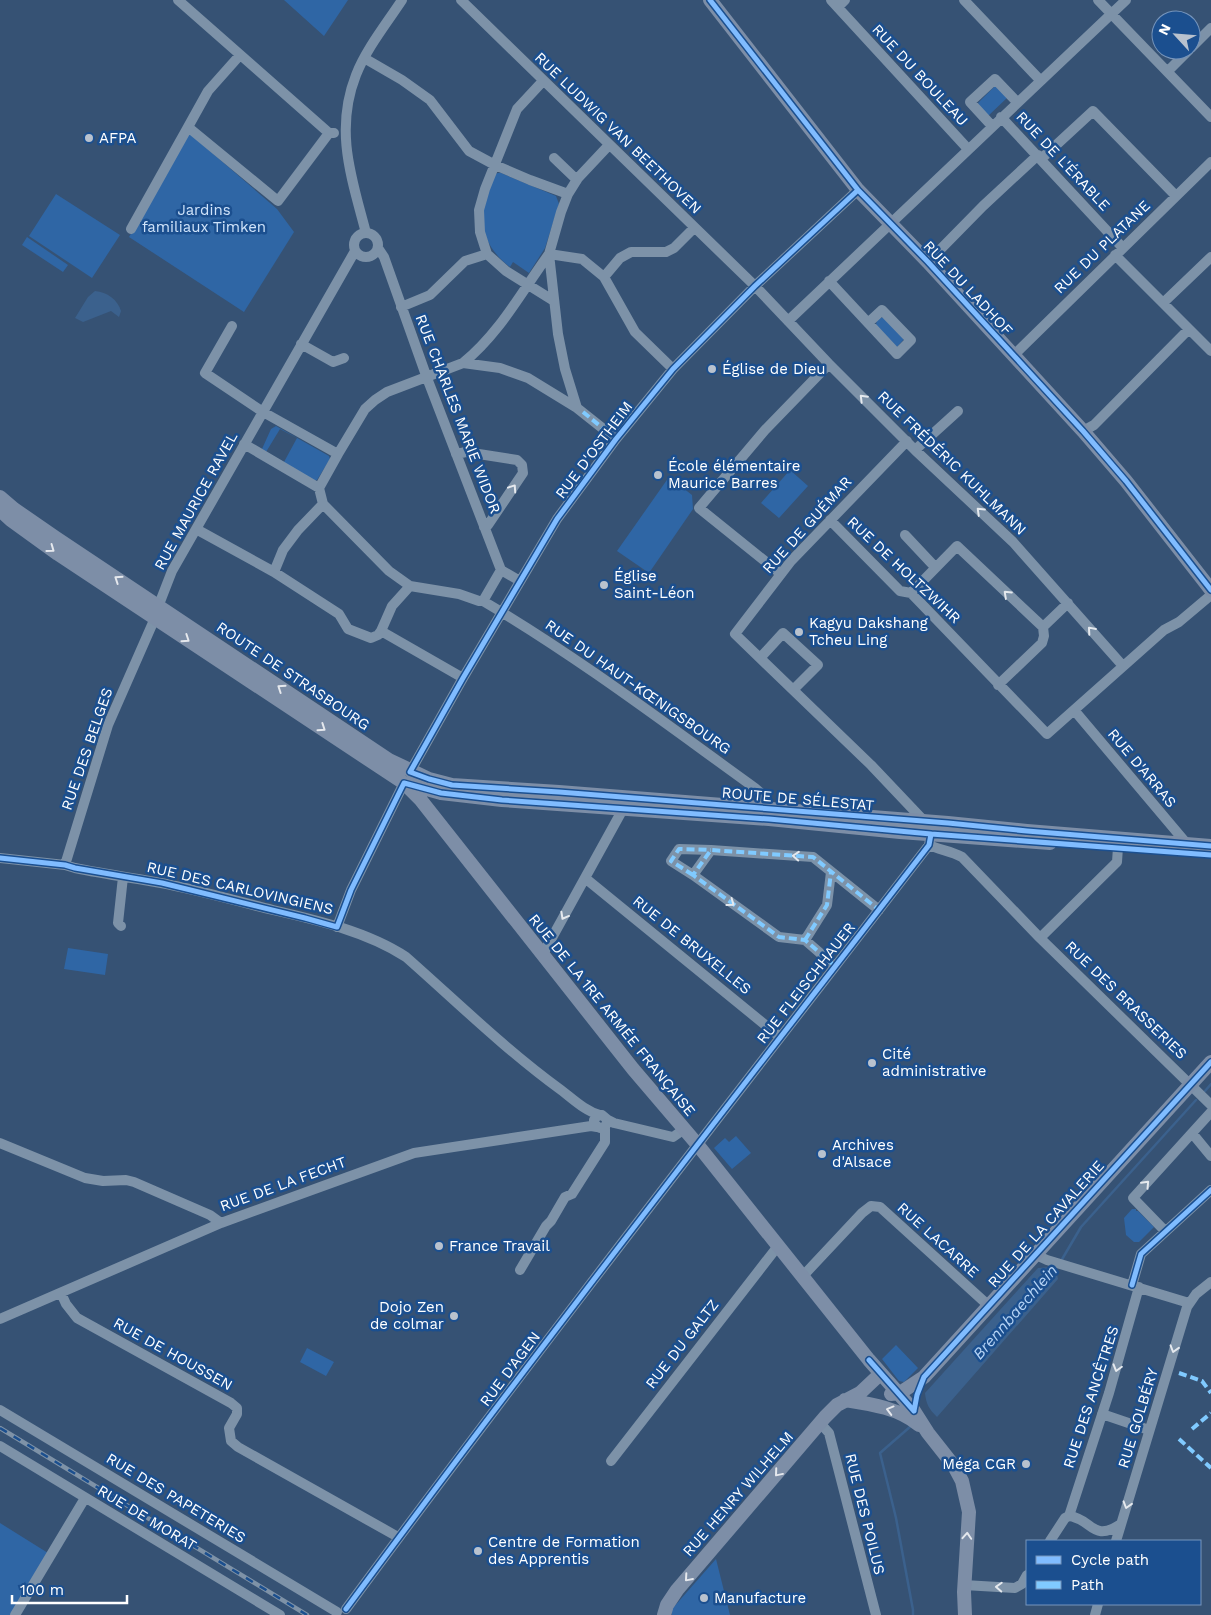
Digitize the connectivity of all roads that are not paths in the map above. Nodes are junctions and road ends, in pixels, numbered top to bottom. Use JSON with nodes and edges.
{"nodes":[{"id":1,"x":178,"y":0,"type":"edge"},
{"id":2,"x":402,"y":0,"type":"edge"},
{"id":3,"x":461,"y":0,"type":"edge"},
{"id":4,"x":710,"y":0,"type":"edge"},
{"id":5,"x":964,"y":0,"type":"edge"},
{"id":6,"x":1098,"y":0,"type":"edge"},
{"id":7,"x":1126,"y":0,"type":"edge"},
{"id":8,"x":838,"y":2,"type":"edge"},
{"id":9,"x":1112,"y":14,"type":"junction"},
{"id":10,"x":1211,"y":28,"type":"edge"},
{"id":11,"x":1201,"y":38,"type":"edge"},
{"id":12,"x":240,"y":55,"type":"junction"},
{"id":13,"x":364,"y":58,"type":"junction"},
{"id":14,"x":1179,"y":60,"type":"edge"},
{"id":15,"x":1168,"y":71,"type":"junction"},
{"id":16,"x":1040,"y":80,"type":"junction"},
{"id":17,"x":543,"y":81,"type":"junction"},
{"id":18,"x":1017,"y":102,"type":"junction"},
{"id":19,"x":1001,"y":117,"type":"junction"},
{"id":20,"x":1211,"y":117,"type":"edge"},
{"id":21,"x":992,"y":126,"type":"junction"},
{"id":22,"x":188,"y":127,"type":"junction"},
{"id":23,"x":330,"y":133,"type":"junction"},
{"id":24,"x":345,"y":135,"type":"junction"},
{"id":25,"x":609,"y":145,"type":"junction"},
{"id":26,"x":968,"y":149,"type":"junction"},
{"id":27,"x":1040,"y":157,"type":"junction"},
{"id":28,"x":554,"y":158,"type":"dead end"},
{"id":29,"x":1211,"y":162,"type":"edge"},
{"id":30,"x":495,"y":165,"type":"junction"},
{"id":31,"x":577,"y":180,"type":"junction"},
{"id":32,"x":858,"y":190,"type":"junction"},
{"id":33,"x":568,"y":194,"type":"junction"},
{"id":34,"x":1176,"y":196,"type":"junction"},
{"id":35,"x":890,"y":223,"type":"junction"},
{"id":36,"x":694,"y":228,"type":"junction"},
{"id":37,"x":130,"y":229,"type":"dead end"},
{"id":38,"x":366,"y":233,"type":"junction"},
{"id":39,"x":378,"y":248,"type":"junction"},
{"id":40,"x":1119,"y":251,"type":"junction"},
{"id":41,"x":355,"y":252,"type":"junction"},
{"id":42,"x":487,"y":254,"type":"junction"},
{"id":43,"x":549,"y":254,"type":"junction"},
{"id":44,"x":1211,"y":257,"type":"edge"},
{"id":45,"x":928,"y":262,"type":"junction"},
{"id":46,"x":604,"y":277,"type":"junction"},
{"id":47,"x":829,"y":281,"type":"junction"},
{"id":48,"x":527,"y":285,"type":"junction"},
{"id":49,"x":756,"y":286,"type":"junction"},
{"id":50,"x":554,"y":300,"type":"junction"},
{"id":51,"x":1163,"y":303,"type":"junction"},
{"id":52,"x":401,"y":307,"type":"junction"},
{"id":53,"x":788,"y":320,"type":"junction"},
{"id":54,"x":868,"y":323,"type":"dead end"},
{"id":55,"x":232,"y":326,"type":"dead end"},
{"id":56,"x":1189,"y":329,"type":"junction"},
{"id":57,"x":301,"y":344,"type":"junction"},
{"id":58,"x":1211,"y":351,"type":"edge"},
{"id":59,"x":1014,"y":354,"type":"junction"},
{"id":60,"x":344,"y":358,"type":"dead end"},
{"id":61,"x":464,"y":363,"type":"junction"},
{"id":62,"x":829,"y":364,"type":"junction"},
{"id":63,"x":673,"y":369,"type":"junction"},
{"id":64,"x":427,"y":378,"type":"junction"},
{"id":65,"x":577,"y":408,"type":"junction"},
{"id":66,"x":958,"y":411,"type":"dead end"},
{"id":67,"x":263,"y":412,"type":"junction"},
{"id":68,"x":1083,"y":430,"type":"junction"},
{"id":69,"x":616,"y":439,"type":"junction"},
{"id":70,"x":907,"y":441,"type":"junction"},
{"id":71,"x":244,"y":444,"type":"junction"},
{"id":72,"x":915,"y":450,"type":"junction"},
{"id":73,"x":338,"y":454,"type":"junction"},
{"id":74,"x":456,"y":454,"type":"junction"},
{"id":75,"x":320,"y":488,"type":"junction"},
{"id":76,"x":0,"y":497,"type":"edge"},
{"id":77,"x":323,"y":504,"type":"junction"},
{"id":78,"x":0,"y":510,"type":"edge"},
{"id":79,"x":6,"y":518,"type":"edge"},
{"id":80,"x":830,"y":520,"type":"junction"},
{"id":81,"x":484,"y":527,"type":"junction"},
{"id":82,"x":196,"y":529,"type":"junction"},
{"id":83,"x":904,"y":534,"type":"dead end"},
{"id":84,"x":935,"y":567,"type":"junction"},
{"id":85,"x":500,"y":570,"type":"junction"},
{"id":86,"x":274,"y":572,"type":"junction"},
{"id":87,"x":781,"y":574,"type":"junction"},
{"id":88,"x":520,"y":581,"type":"junction"},
{"id":89,"x":410,"y":586,"type":"junction"},
{"id":90,"x":1211,"y":590,"type":"edge"},
{"id":91,"x":911,"y":593,"type":"junction"},
{"id":92,"x":1211,"y":595,"type":"edge"},
{"id":93,"x":483,"y":601,"type":"junction"},
{"id":94,"x":1068,"y":603,"type":"junction"},
{"id":95,"x":502,"y":612,"type":"junction"},
{"id":96,"x":157,"y":613,"type":"junction"},
{"id":97,"x":1043,"y":627,"type":"junction"},
{"id":98,"x":381,"y":631,"type":"junction"},
{"id":99,"x":760,"y":658,"type":"junction"},
{"id":100,"x":1123,"y":666,"type":"junction"},
{"id":101,"x":463,"y":678,"type":"junction"},
{"id":102,"x":998,"y":685,"type":"junction"},
{"id":103,"x":793,"y":690,"type":"junction"},
{"id":104,"x":1074,"y":710,"type":"junction"},
{"id":105,"x":407,"y":777,"type":"junction"},
{"id":106,"x":755,"y":788,"type":"junction"},
{"id":107,"x":441,"y":793,"type":"junction"},
{"id":108,"x":755,"y":808,"type":"junction"},
{"id":109,"x":428,"y":809,"type":"junction"},
{"id":110,"x":623,"y":809,"type":"junction"},
{"id":111,"x":769,"y":814,"type":"junction"},
{"id":112,"x":928,"y":834,"type":"junction"},
{"id":113,"x":1211,"y":846,"type":"edge"},
{"id":114,"x":1118,"y":847,"type":"junction"},
{"id":115,"x":1187,"y":849,"type":"junction"},
{"id":116,"x":711,"y":850,"type":"junction"},
{"id":117,"x":1211,"y":855,"type":"edge"},
{"id":118,"x":0,"y":858,"type":"edge"},
{"id":119,"x":65,"y":865,"type":"junction"},
{"id":120,"x":832,"y":872,"type":"junction"},
{"id":121,"x":693,"y":875,"type":"junction"},
{"id":122,"x":123,"y":877,"type":"junction"},
{"id":123,"x":585,"y":878,"type":"junction"},
{"id":124,"x":879,"y":910,"type":"junction"},
{"id":125,"x":121,"y":926,"type":"dead end"},
{"id":126,"x":338,"y":927,"type":"junction"},
{"id":127,"x":1040,"y":938,"type":"junction"},
{"id":128,"x":805,"y":940,"type":"junction"},
{"id":129,"x":543,"y":954,"type":"junction"},
{"id":130,"x":835,"y":966,"type":"junction"},
{"id":131,"x":780,"y":1037,"type":"junction"},
{"id":132,"x":1211,"y":1062,"type":"edge"},
{"id":133,"x":1190,"y":1085,"type":"junction"},
{"id":134,"x":1211,"y":1105,"type":"edge"},
{"id":135,"x":1211,"y":1112,"type":"edge"},
{"id":136,"x":600,"y":1122,"type":"junction"},
{"id":137,"x":683,"y":1130,"type":"junction"},
{"id":138,"x":1192,"y":1134,"type":"junction"},
{"id":139,"x":0,"y":1142,"type":"edge"},
{"id":140,"x":696,"y":1144,"type":"junction"},
{"id":141,"x":1211,"y":1156,"type":"edge"},
{"id":142,"x":1211,"y":1190,"type":"edge"},
{"id":143,"x":221,"y":1223,"type":"junction"},
{"id":144,"x":1165,"y":1231,"type":"junction"},
{"id":145,"x":778,"y":1246,"type":"junction"},
{"id":146,"x":1041,"y":1257,"type":"junction"},
{"id":147,"x":520,"y":1270,"type":"dead end"},
{"id":148,"x":802,"y":1277,"type":"junction"},
{"id":149,"x":1211,"y":1282,"type":"edge"},
{"id":150,"x":1136,"y":1286,"type":"junction"},
{"id":151,"x":61,"y":1293,"type":"junction"},
{"id":152,"x":1189,"y":1303,"type":"junction"},
{"id":153,"x":989,"y":1306,"type":"junction"},
{"id":154,"x":0,"y":1319,"type":"edge"},
{"id":155,"x":869,"y":1360,"type":"junction"},
{"id":156,"x":877,"y":1377,"type":"junction"},
{"id":157,"x":924,"y":1377,"type":"junction"},
{"id":158,"x":900,"y":1393,"type":"junction"},
{"id":159,"x":845,"y":1400,"type":"junction"},
{"id":160,"x":0,"y":1410,"type":"edge"},
{"id":161,"x":914,"y":1411,"type":"junction"},
{"id":162,"x":1102,"y":1414,"type":"junction"},
{"id":163,"x":820,"y":1423,"type":"junction"},
{"id":164,"x":1149,"y":1430,"type":"junction"},
{"id":165,"x":928,"y":1433,"type":"junction"},
{"id":166,"x":0,"y":1446,"type":"edge"},
{"id":167,"x":611,"y":1461,"type":"dead end"},
{"id":168,"x":85,"y":1498,"type":"junction"},
{"id":169,"x":1069,"y":1516,"type":"junction"},
{"id":170,"x":1121,"y":1524,"type":"junction"},
{"id":171,"x":398,"y":1537,"type":"junction"},
{"id":172,"x":1051,"y":1540,"type":"edge"},
{"id":173,"x":1116,"y":1540,"type":"edge"},
{"id":174,"x":1026,"y":1577,"type":"edge"},
{"id":175,"x":964,"y":1585,"type":"junction"},
{"id":176,"x":342,"y":1613,"type":"edge"},
{"id":177,"x":15,"y":1615,"type":"edge"},
{"id":178,"x":280,"y":1615,"type":"edge"},
{"id":179,"x":664,"y":1615,"type":"edge"},
{"id":180,"x":876,"y":1615,"type":"edge"},
{"id":181,"x":964,"y":1615,"type":"edge"}],
"edges":[{"from":1,"to":12,"type":"street"},
{"from":2,"to":13,"type":"street"},
{"from":3,"to":17,"type":"street","name":"RUE LUDWIG VAN BEETHOVEN"},
{"from":4,"to":32,"type":"main road","name":"RUE DU LADHOF"},
{"from":5,"to":16,"type":"street"},
{"from":6,"to":9,"type":"street"},
{"from":7,"to":9,"type":"street"},
{"from":8,"to":26,"type":"street","name":"RUE DU BOULEAU"},
{"from":9,"to":15,"type":"street"},
{"from":9,"to":16,"type":"street"},
{"from":10,"to":11,"type":"street"},
{"from":12,"to":22,"type":"street"},
{"from":12,"to":23,"type":"street"},
{"from":13,"to":24,"type":"street"},
{"from":13,"to":30,"type":"street"},
{"from":14,"to":15,"type":"street"},
{"from":15,"to":20,"type":"street"},
{"from":16,"to":18,"type":"street"},
{"from":17,"to":25,"type":"street","name":"RUE LUDWIG VAN BEETHOVEN"},
{"from":17,"to":30,"type":"street"},
{"from":18,"to":19,"type":"street"},
{"from":18,"to":21,"type":"street"},
{"from":19,"to":21,"type":"street"},
{"from":19,"to":27,"type":"street","name":"RUE DE L'ÉRABLE"},
{"from":21,"to":26,"type":"street"},
{"from":22,"to":23,"type":"street"},
{"from":22,"to":37,"type":"street"},
{"from":23,"to":24,"type":"street"},
{"from":24,"to":38,"type":"street"},
{"from":25,"to":31,"type":"street"},
{"from":25,"to":36,"type":"street","name":"RUE LUDWIG VAN BEETHOVEN"},
{"from":26,"to":35,"type":"street"},
{"from":27,"to":34,"type":"street"},
{"from":27,"to":40,"type":"street","name":"RUE DE L'ÉRABLE"},
{"from":27,"to":45,"type":"street"},
{"from":28,"to":31,"type":"street"},
{"from":29,"to":34,"type":"street","name":"RUE DU PLATANE"},
{"from":30,"to":33,"type":"street"},
{"from":30,"to":42,"type":"street"},
{"from":31,"to":33,"type":"street"},
{"from":32,"to":35,"type":"main road","name":"RUE DU LADHOF"},
{"from":32,"to":49,"type":"street","name":"RUE D'OSTHEIM"},
{"from":33,"to":43,"type":"street"},
{"from":34,"to":40,"type":"street","name":"RUE DU PLATANE"},
{"from":35,"to":45,"type":"main road","name":"RUE DU LADHOF"},
{"from":35,"to":47,"type":"street"},
{"from":36,"to":46,"type":"street"},
{"from":36,"to":49,"type":"street","name":"RUE LUDWIG VAN BEETHOVEN"},
{"from":38,"to":39,"type":"street"},
{"from":38,"to":41,"type":"street"},
{"from":39,"to":41,"type":"street"},
{"from":39,"to":52,"type":"street","name":"RUE CHARLES MARIE WIDOR"},
{"from":40,"to":51,"type":"street","name":"RUE DE L'ÉRABLE"},
{"from":40,"to":59,"type":"street","name":"RUE DU PLATANE"},
{"from":41,"to":57,"type":"street","name":"RUE MAURICE RAVEL"},
{"from":42,"to":48,"type":"street"},
{"from":42,"to":52,"type":"street"},
{"from":43,"to":46,"type":"street"},
{"from":43,"to":48,"type":"street"},
{"from":43,"to":50,"type":"street"},
{"from":44,"to":51,"type":"street"},
{"from":45,"to":59,"type":"main road","name":"RUE DU LADHOF"},
{"from":46,"to":63,"type":"street"},
{"from":47,"to":53,"type":"street"},
{"from":47,"to":54,"type":"street"},
{"from":48,"to":50,"type":"street"},
{"from":48,"to":61,"type":"street"},
{"from":49,"to":53,"type":"street","name":"RUE FRÉDÉRIC KUHLMANN"},
{"from":49,"to":63,"type":"street","name":"RUE D'OSTHEIM"},
{"from":50,"to":65,"type":"street"},
{"from":51,"to":56,"type":"street","name":"RUE DE L'ÉRABLE"},
{"from":52,"to":64,"type":"street","name":"RUE CHARLES MARIE WIDOR"},
{"from":53,"to":62,"type":"street","name":"RUE FRÉDÉRIC KUHLMANN"},
{"from":55,"to":67,"type":"street"},
{"from":56,"to":58,"type":"street","name":"RUE DE L'ÉRABLE"},
{"from":56,"to":68,"type":"street"},
{"from":57,"to":60,"type":"street"},
{"from":57,"to":67,"type":"street","name":"RUE MAURICE RAVEL"},
{"from":59,"to":68,"type":"main road","name":"RUE DU LADHOF"},
{"from":61,"to":64,"type":"street"},
{"from":61,"to":65,"type":"street"},
{"from":70,"to":62,"type":"street","name":"RUE FRÉDÉRIC KUHLMANN","one_way":true},
{"from":62,"to":87,"type":"street"},
{"from":63,"to":69,"type":"street","name":"RUE D'OSTHEIM"},
{"from":64,"to":73,"type":"street"},
{"from":64,"to":74,"type":"street","name":"RUE CHARLES MARIE WIDOR"},
{"from":65,"to":69,"type":"street"},
{"from":66,"to":72,"type":"street"},
{"from":67,"to":71,"type":"street","name":"RUE MAURICE RAVEL"},
{"from":67,"to":73,"type":"street"},
{"from":68,"to":90,"type":"main road","name":"RUE DU LADHOF"},
{"from":69,"to":88,"type":"street","name":"RUE D'OSTHEIM"},
{"from":70,"to":72,"type":"street","name":"RUE FRÉDÉRIC KUHLMANN"},
{"from":70,"to":80,"type":"street","name":"RUE DE GUÉMAR"},
{"from":71,"to":75,"type":"street"},
{"from":71,"to":82,"type":"street","name":"RUE MAURICE RAVEL"},
{"from":94,"to":72,"type":"street","name":"RUE FRÉDÉRIC KUHLMANN","one_way":true},
{"from":73,"to":75,"type":"street"},
{"from":74,"to":81,"type":"street","name":"RUE CHARLES MARIE WIDOR"},
{"from":81,"to":74,"type":"street","one_way":true},
{"from":75,"to":77,"type":"street"},
{"from":96,"to":76,"type":"main road","name":"ROUTE DE STRASBOURG","one_way":true},
{"from":77,"to":86,"type":"street"},
{"from":77,"to":89,"type":"street"},
{"from":78,"to":79,"type":"main road","name":"ROUTE DE STRASBOURG"},
{"from":79,"to":96,"type":"main road","name":"ROUTE DE STRASBOURG","one_way":true},
{"from":80,"to":87,"type":"street","name":"RUE DE GUÉMAR"},
{"from":80,"to":91,"type":"street","name":"RUE DE HOLTZWIHR"},
{"from":81,"to":85,"type":"street","name":"RUE CHARLES MARIE WIDOR"},
{"from":82,"to":86,"type":"street"},
{"from":82,"to":96,"type":"street","name":"RUE MAURICE RAVEL"},
{"from":83,"to":84,"type":"street"},
{"from":84,"to":91,"type":"street"},
{"from":97,"to":84,"type":"street","one_way":true},
{"from":85,"to":88,"type":"street"},
{"from":85,"to":93,"type":"street"},
{"from":86,"to":98,"type":"street"},
{"from":87,"to":99,"type":"street","name":"RUE DE GUÉMAR"},
{"from":88,"to":95,"type":"street","name":"RUE D'OSTHEIM"},
{"from":89,"to":93,"type":"street","name":"RUE DU HAUT-KŒNIGSBOURG"},
{"from":89,"to":98,"type":"street"},
{"from":91,"to":102,"type":"street","name":"RUE DE HOLTZWIHR"},
{"from":92,"to":100,"type":"street"},
{"from":93,"to":95,"type":"street","name":"RUE DU HAUT-KŒNIGSBOURG"},
{"from":94,"to":97,"type":"street"},
{"from":100,"to":94,"type":"street","name":"RUE FRÉDÉRIC KUHLMANN","one_way":true},
{"from":95,"to":101,"type":"street","name":"RUE D'OSTHEIM"},
{"from":95,"to":106,"type":"street","name":"RUE DU HAUT-KŒNIGSBOURG"},
{"from":96,"to":105,"type":"main road","name":"ROUTE DE STRASBOURG"},
{"from":96,"to":119,"type":"street","name":"RUE DES BELGES"},
{"from":97,"to":102,"type":"street"},
{"from":98,"to":101,"type":"street"},
{"from":99,"to":103,"type":"street"},
{"from":99,"to":103,"type":"street"},
{"from":100,"to":104,"type":"street"},
{"from":101,"to":105,"type":"street","name":"RUE D'OSTHEIM"},
{"from":102,"to":104,"type":"street","name":"RUE DE HOLTZWIHR"},
{"from":103,"to":112,"type":"street"},
{"from":104,"to":115,"type":"street","name":"RUE D'ARRAS"},
{"from":105,"to":107,"type":"main road","name":"ROUTE DE SÉLESTAT"},
{"from":105,"to":108,"type":"main road","name":"ROUTE DE SÉLESTAT"},
{"from":105,"to":109,"type":"main road","name":"RUE DE LA 1RE ARMÉE FRANÇAISE"},
{"from":105,"to":126,"type":"street","name":"RUE D'OSTHEIM"},
{"from":106,"to":108,"type":"street"},
{"from":106,"to":111,"type":"street","name":"RUE DU HAUT-KŒNIGSBOURG"},
{"from":107,"to":109,"type":"main road"},
{"from":107,"to":110,"type":"main road","name":"ROUTE DE SÉLESTAT"},
{"from":108,"to":111,"type":"main road","name":"ROUTE DE SÉLESTAT"},
{"from":109,"to":129,"type":"main road","name":"RUE DE LA 1RE ARMÉE FRANÇAISE"},
{"from":110,"to":111,"type":"main road","name":"ROUTE DE SÉLESTAT"},
{"from":110,"to":123,"type":"street"},
{"from":111,"to":112,"type":"main road","name":"ROUTE DE SÉLESTAT"},
{"from":112,"to":114,"type":"main road","name":"ROUTE DE SÉLESTAT"},
{"from":112,"to":115,"type":"main road","name":"ROUTE DE SÉLESTAT"},
{"from":112,"to":124,"type":"street","name":"RUE FLEISCHHAUER"},
{"from":112,"to":127,"type":"street","name":"RUE DES BRASSERIES"},
{"from":113,"to":115,"type":"main road","name":"ROUTE DE SÉLESTAT"},
{"from":114,"to":115,"type":"main road","name":"ROUTE DE SÉLESTAT"},
{"from":114,"to":127,"type":"street"},
{"from":115,"to":117,"type":"main road","name":"ROUTE DE SÉLESTAT"},
{"from":120,"to":116,"type":"street","one_way":true},
{"from":116,"to":121,"type":"street"},
{"from":116,"to":121,"type":"street"},
{"from":118,"to":119,"type":"street","name":"RUE DES CARLOVINGIENS"},
{"from":119,"to":122,"type":"street","name":"RUE DES CARLOVINGIENS"},
{"from":120,"to":124,"type":"street"},
{"from":120,"to":128,"type":"street"},
{"from":121,"to":128,"type":"street","one_way":true},
{"from":122,"to":125,"type":"street"},
{"from":122,"to":126,"type":"street","name":"RUE DES CARLOVINGIENS"},
{"from":123,"to":129,"type":"street","one_way":true},
{"from":123,"to":131,"type":"street","name":"RUE DE BRUXELLES"},
{"from":124,"to":130,"type":"street","name":"RUE FLEISCHHAUER"},
{"from":126,"to":136,"type":"street","name":"RUE DES CARLOVINGIENS"},
{"from":127,"to":133,"type":"street","name":"RUE DES BRASSERIES"},
{"from":128,"to":130,"type":"street"},
{"from":129,"to":137,"type":"main road","name":"RUE DE LA 1RE ARMÉE FRANÇAISE"},
{"from":130,"to":131,"type":"street","name":"RUE FLEISCHHAUER"},
{"from":131,"to":140,"type":"street","name":"RUE FLEISCHHAUER"},
{"from":132,"to":133,"type":"main road","name":"RUE DE LA CAVALERIE"},
{"from":133,"to":134,"type":"street","name":"RUE DES BRASSERIES"},
{"from":133,"to":146,"type":"main road","name":"RUE DE LA CAVALERIE"},
{"from":135,"to":138,"type":"street"},
{"from":136,"to":137,"type":"street","name":"RUE DE LA FECHT"},
{"from":136,"to":143,"type":"street","name":"RUE DE LA FECHT"},
{"from":136,"to":147,"type":"street"},
{"from":137,"to":140,"type":"main road","name":"RUE DE LA 1RE ARMÉE FRANÇAISE"},
{"from":138,"to":141,"type":"street"},
{"from":144,"to":138,"type":"street","one_way":true},
{"from":139,"to":143,"type":"street"},
{"from":140,"to":145,"type":"main road","name":"RUE DE LA 1RE ARMÉE FRANÇAISE"},
{"from":140,"to":171,"type":"street","name":"RUE D'AGEN"},
{"from":142,"to":144,"type":"street","name":"RUE DES ANCÊTRES"},
{"from":143,"to":151,"type":"street","name":"RUE DE LA FECHT"},
{"from":144,"to":150,"type":"street","name":"RUE DES ANCÊTRES"},
{"from":145,"to":148,"type":"main road","name":"RUE DE LA 1RE ARMÉE FRANÇAISE"},
{"from":145,"to":167,"type":"street","name":"RUE DU GALTZ"},
{"from":146,"to":150,"type":"street"},
{"from":146,"to":153,"type":"main road","name":"RUE DE LA CAVALERIE"},
{"from":148,"to":153,"type":"street","name":"RUE LACARRE"},
{"from":148,"to":155,"type":"main road","name":"RUE DE LA 1RE ARMÉE FRANÇAISE"},
{"from":149,"to":152,"type":"street"},
{"from":150,"to":152,"type":"street"},
{"from":150,"to":162,"type":"street","name":"RUE DES ANCÊTRES","one_way":true},
{"from":151,"to":154,"type":"street","name":"RUE DE LA FECHT"},
{"from":151,"to":171,"type":"street","name":"RUE DE HOUSSEN"},
{"from":152,"to":164,"type":"street","name":"RUE GOLBÉRY","one_way":true},
{"from":153,"to":157,"type":"main road","name":"RUE DE LA CAVALERIE"},
{"from":155,"to":156,"type":"main road"},
{"from":155,"to":158,"type":"main road"},
{"from":156,"to":158,"type":"main road"},
{"from":156,"to":159,"type":"main road","name":"RUE HENRY WILHELM"},
{"from":157,"to":158,"type":"main road","name":"RUE DE LA CAVALERIE"},
{"from":157,"to":161,"type":"main road","name":"RUE DE LA CAVALERIE"},
{"from":158,"to":161,"type":"main road"},
{"from":159,"to":163,"type":"main road","name":"RUE HENRY WILHELM"},
{"from":165,"to":159,"type":"main road","one_way":true},
{"from":160,"to":176,"type":"street","name":"RUE DES PAPETERIES"},
{"from":161,"to":165,"type":"main road"},
{"from":162,"to":164,"type":"street"},
{"from":162,"to":169,"type":"street","name":"RUE DES ANCÊTRES"},
{"from":163,"to":179,"type":"main road","name":"RUE HENRY WILHELM","one_way":true},
{"from":163,"to":180,"type":"street","name":"RUE DES POILUS"},
{"from":164,"to":170,"type":"street","name":"RUE GOLBÉRY","one_way":true},
{"from":175,"to":165,"type":"main road","one_way":true},
{"from":166,"to":168,"type":"street","name":"RUE DE MORAT"},
{"from":168,"to":177,"type":"street"},
{"from":168,"to":178,"type":"street","name":"RUE DE MORAT"},
{"from":169,"to":170,"type":"street"},
{"from":169,"to":172,"type":"street"},
{"from":170,"to":173,"type":"street","name":"RUE GOLBÉRY"},
{"from":171,"to":176,"type":"street","name":"RUE D'AGEN"},
{"from":174,"to":175,"type":"street","one_way":true},
{"from":175,"to":181,"type":"main road"}]}
